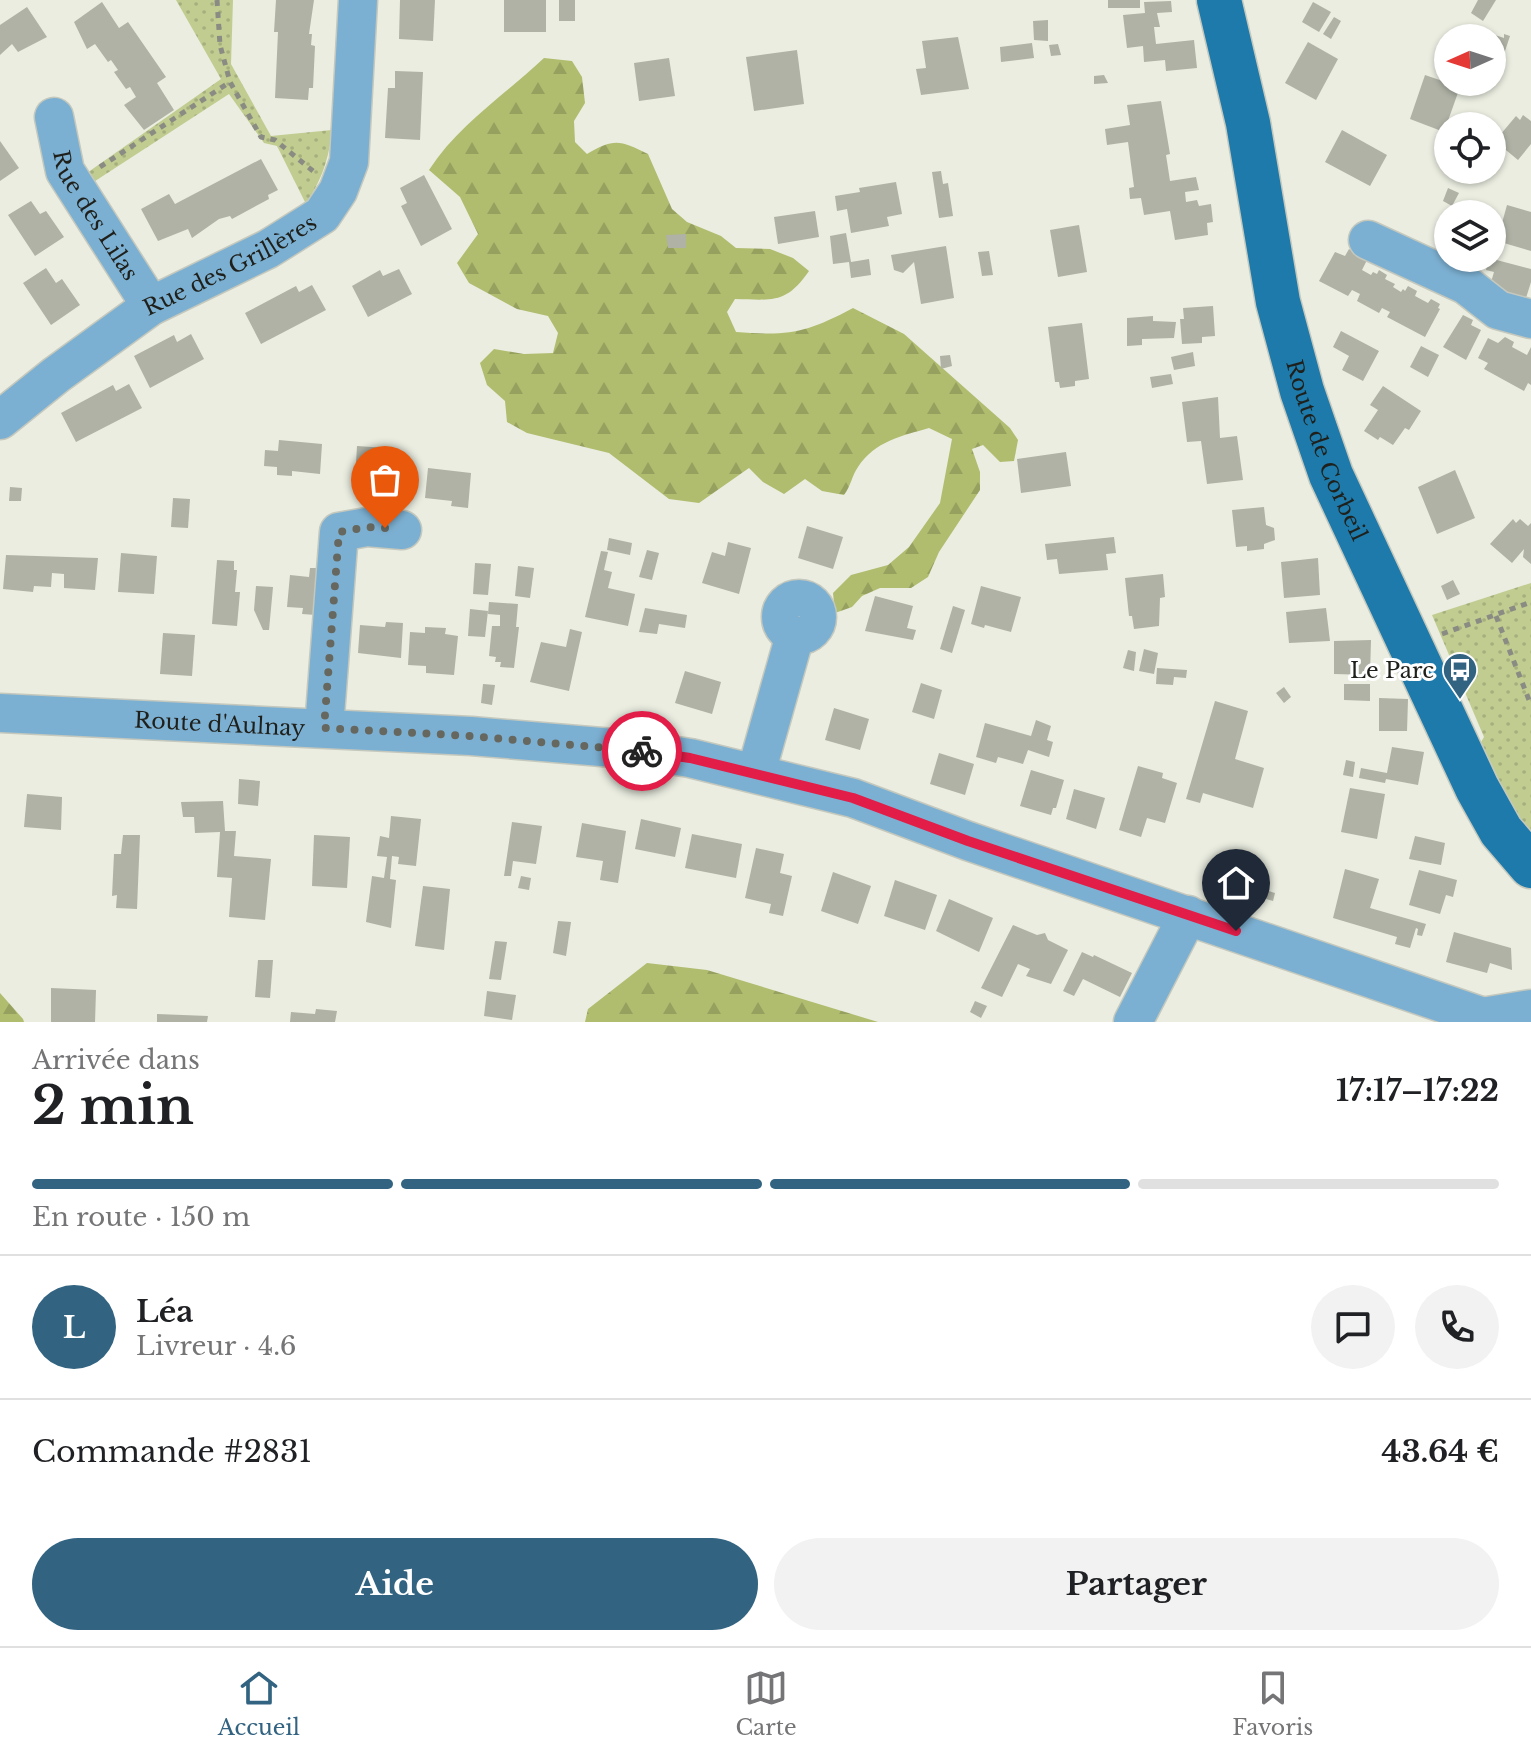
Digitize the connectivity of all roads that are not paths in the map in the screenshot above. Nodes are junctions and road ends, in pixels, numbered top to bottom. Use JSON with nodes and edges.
{"nodes":[{"id":1,"x":358,"y":0,"type":"edge"},
{"id":2,"x":1219,"y":0,"type":"edge"},
{"id":3,"x":54,"y":117,"type":"dead end"},
{"id":4,"x":1368,"y":240,"type":"dead end"},
{"id":5,"x":151,"y":306,"type":"junction"},
{"id":6,"x":1531,"y":319,"type":"edge"},
{"id":7,"x":0,"y":420,"type":"edge"},
{"id":8,"x":402,"y":530,"type":"dead end"},
{"id":9,"x":795,"y":635,"type":"dead end"},
{"id":10,"x":0,"y":713,"type":"edge"},
{"id":11,"x":324,"y":728,"type":"junction"},
{"id":12,"x":756,"y":773,"type":"junction"},
{"id":13,"x":1531,"y":866,"type":"edge"},
{"id":14,"x":1188,"y":915,"type":"junction"},
{"id":15,"x":1531,"y":1009,"type":"edge"},
{"id":16,"x":1490,"y":1019,"type":"edge"},
{"id":17,"x":1133,"y":1022,"type":"edge"}],
"edges":[{"from":1,"to":5,"type":"street","name":"Rue des Grillères"},
{"from":2,"to":13,"type":"main road","name":"Route de Corbeil"},
{"from":3,"to":5,"type":"street","name":"Rue des Lilas"},
{"from":4,"to":6,"type":"street"},
{"from":5,"to":7,"type":"street","name":"Rue des Grillères"},
{"from":8,"to":11,"type":"street"},
{"from":9,"to":12,"type":"street"},
{"from":10,"to":11,"type":"street","name":"Route d'Aulnay"},
{"from":11,"to":12,"type":"street","name":"Route d'Aulnay"},
{"from":12,"to":14,"type":"street","name":"Route d'Aulnay"},
{"from":14,"to":16,"type":"street","name":"Route d'Aulnay"},
{"from":14,"to":17,"type":"street"},
{"from":15,"to":16,"type":"street"}]}
